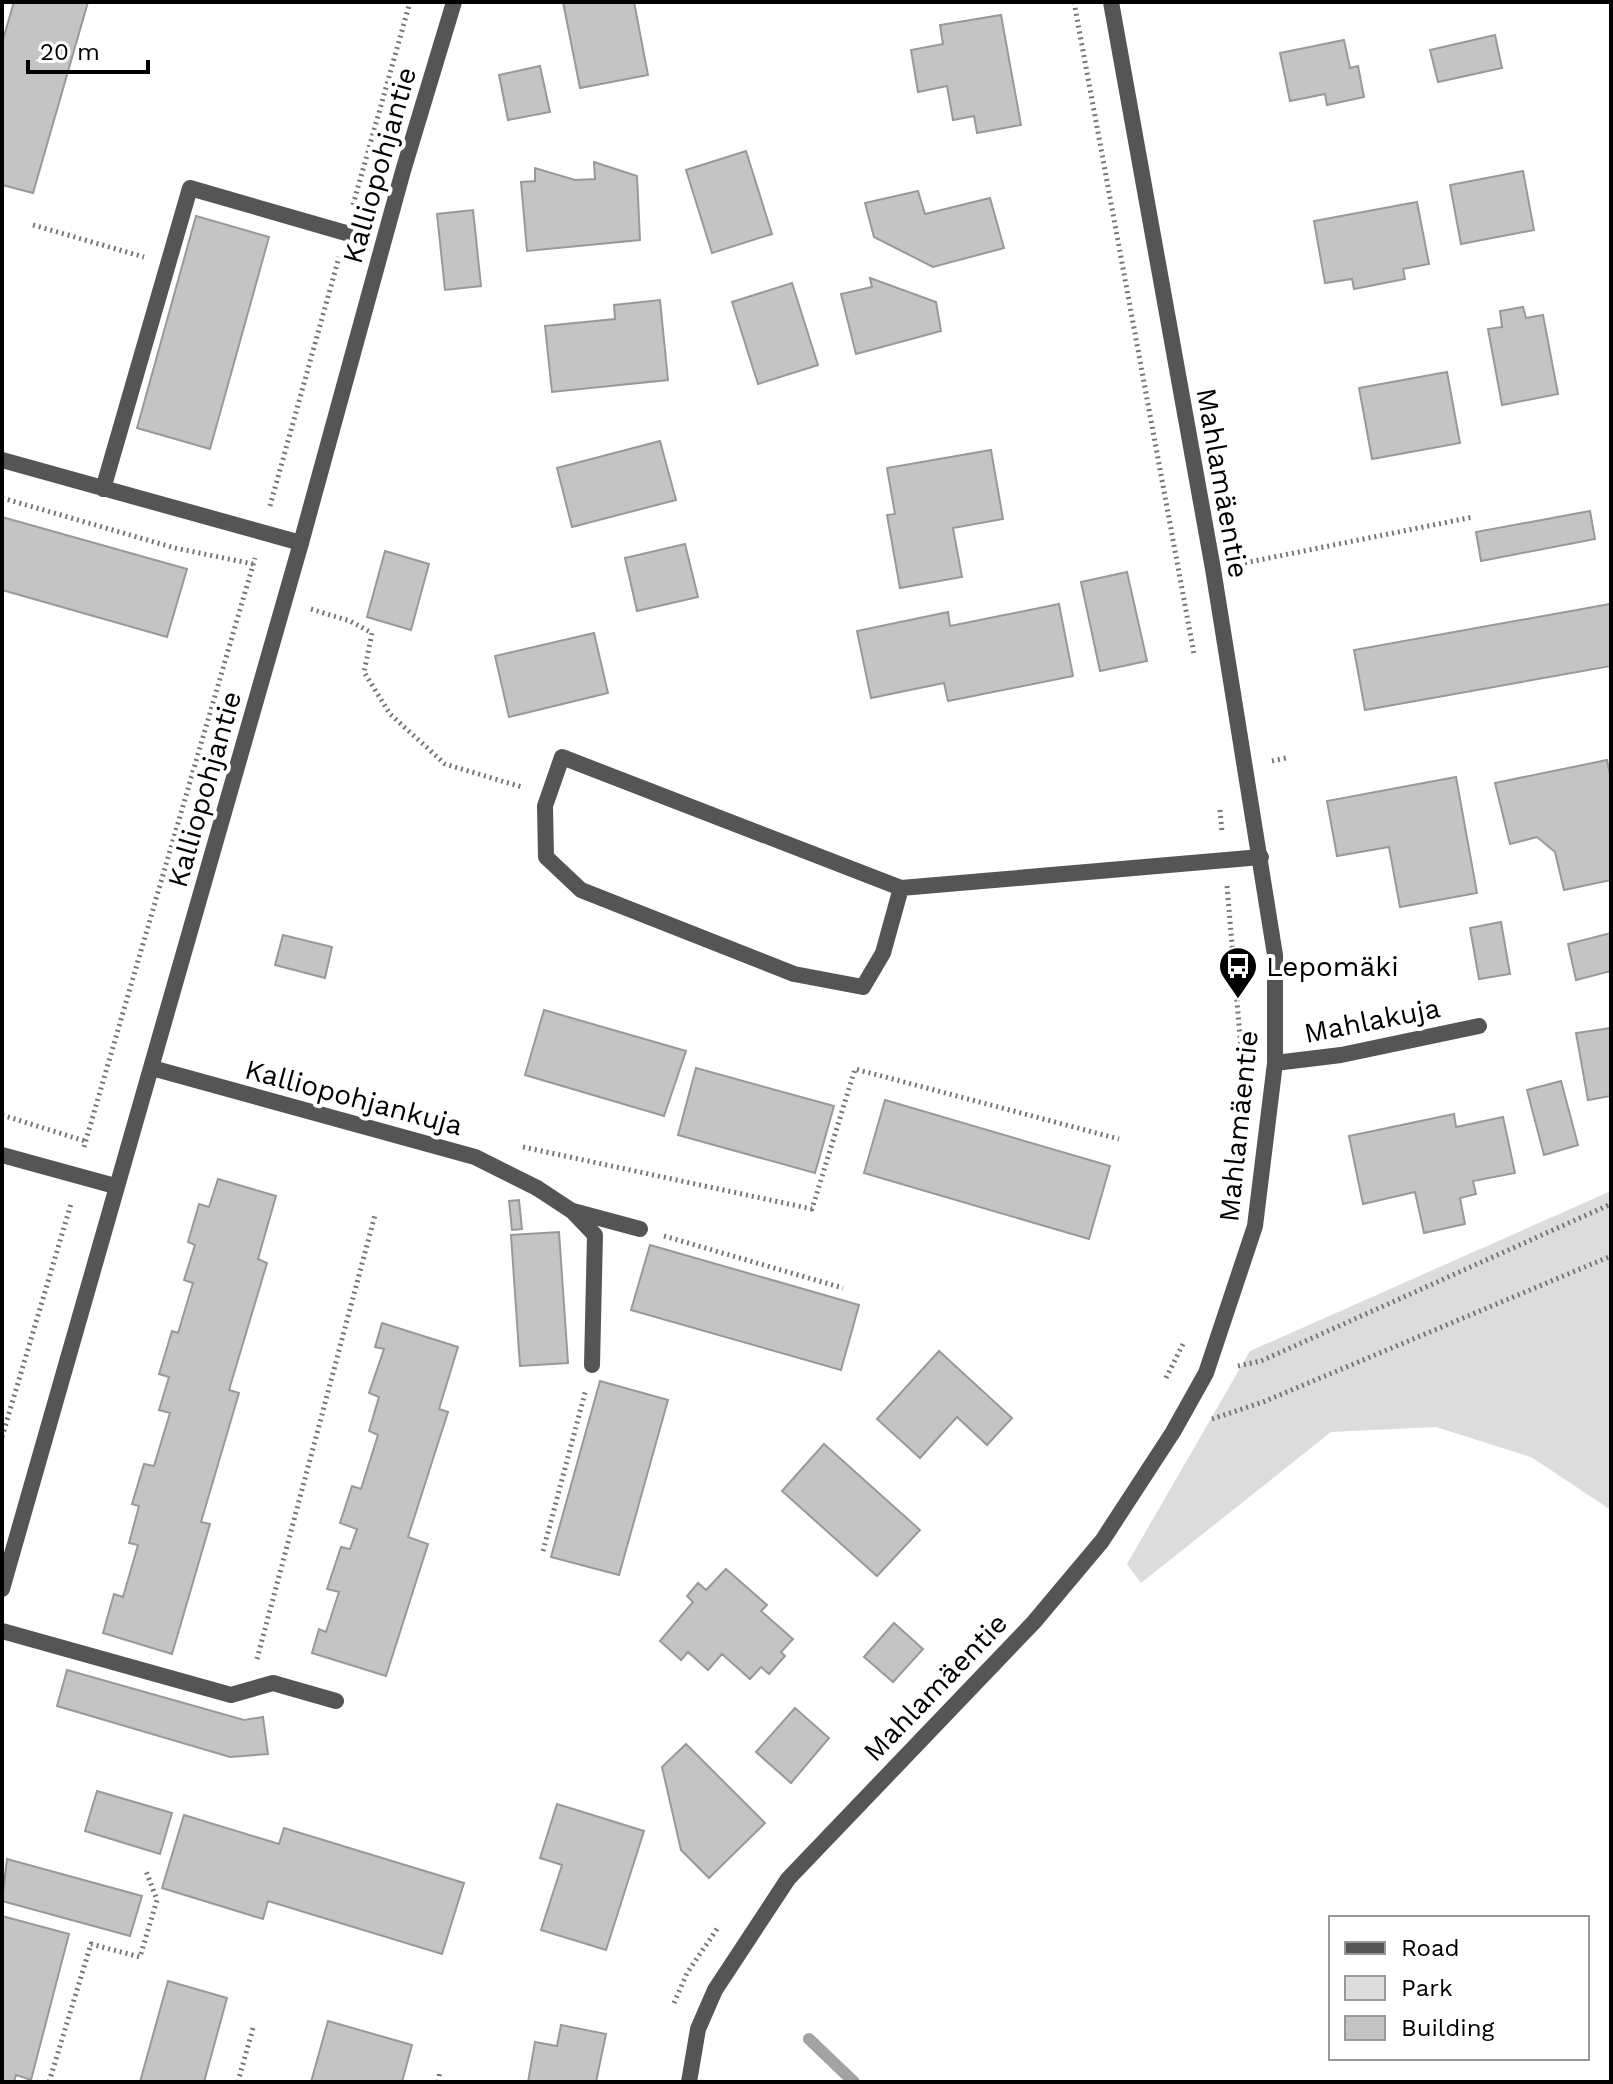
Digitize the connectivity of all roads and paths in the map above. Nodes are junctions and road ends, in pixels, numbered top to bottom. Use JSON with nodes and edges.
{"nodes":[{"id":1,"x":410,"y":2,"type":"edge"},
{"id":2,"x":454,"y":2,"type":"edge"},
{"id":3,"x":1074,"y":2,"type":"edge"},
{"id":4,"x":1111,"y":2,"type":"edge"},
{"id":5,"x":33,"y":225,"type":"dead end"},
{"id":6,"x":346,"y":233,"type":"junction"},
{"id":7,"x":168,"y":263,"type":"junction"},
{"id":8,"x":2,"y":460,"type":"edge"},
{"id":9,"x":103,"y":489,"type":"junction"},
{"id":10,"x":2,"y":498,"type":"edge"},
{"id":11,"x":1473,"y":517,"type":"dead end"},
{"id":12,"x":262,"y":534,"type":"junction"},
{"id":13,"x":301,"y":543,"type":"junction"},
{"id":14,"x":253,"y":564,"type":"junction"},
{"id":15,"x":1213,"y":569,"type":"junction"},
{"id":16,"x":350,"y":621,"type":"dead end"},
{"id":17,"x":1197,"y":667,"type":"dead end"},
{"id":18,"x":548,"y":796,"type":"junction"},
{"id":19,"x":1219,"y":803,"type":"dead end"},
{"id":20,"x":1261,"y":857,"type":"junction"},
{"id":21,"x":1224,"y":861,"type":"junction"},
{"id":22,"x":901,"y":888,"type":"junction"},
{"id":23,"x":1479,"y":1026,"type":"dead end"},
{"id":24,"x":1275,"y":1063,"type":"junction"},
{"id":25,"x":152,"y":1068,"type":"junction"},
{"id":26,"x":1243,"y":1077,"type":"dead end"},
{"id":27,"x":2,"y":1115,"type":"edge"},
{"id":28,"x":1119,"y":1139,"type":"dead end"},
{"id":29,"x":85,"y":1141,"type":"junction"},
{"id":30,"x":2,"y":1155,"type":"edge"},
{"id":31,"x":475,"y":1157,"type":"junction"},
{"id":32,"x":79,"y":1175,"type":"junction"},
{"id":33,"x":115,"y":1186,"type":"junction"},
{"id":34,"x":1611,"y":1204,"type":"edge"},
{"id":35,"x":572,"y":1211,"type":"junction"},
{"id":36,"x":375,"y":1215,"type":"dead end"},
{"id":37,"x":640,"y":1229,"type":"joint"},
{"id":38,"x":1611,"y":1256,"type":"edge"},
{"id":39,"x":843,"y":1288,"type":"dead end"},
{"id":40,"x":1187,"y":1335,"type":"dead end"},
{"id":41,"x":592,"y":1365,"type":"joint"},
{"id":42,"x":1206,"y":1373,"type":"junction"},
{"id":43,"x":1163,"y":1386,"type":"dead end"},
{"id":44,"x":1173,"y":1432,"type":"junction"},
{"id":45,"x":2,"y":1437,"type":"edge"},
{"id":46,"x":543,"y":1551,"type":"dead end"},
{"id":47,"x":2,"y":1589,"type":"edge"},
{"id":48,"x":2,"y":1631,"type":"edge"},
{"id":49,"x":249,"y":1690,"type":"junction"},
{"id":50,"x":336,"y":1701,"type":"dead end"},
{"id":51,"x":146,"y":1871,"type":"dead end"},
{"id":52,"x":728,"y":1914,"type":"dead end"},
{"id":53,"x":673,"y":2007,"type":"dead end"},
{"id":54,"x":253,"y":2028,"type":"dead end"},
{"id":55,"x":440,"y":2071,"type":"dead end"},
{"id":56,"x":49,"y":2082,"type":"edge"},
{"id":57,"x":238,"y":2082,"type":"edge"},
{"id":58,"x":438,"y":2082,"type":"edge"},
{"id":59,"x":689,"y":2082,"type":"edge"}],
"edges":[{"from":1,"to":6,"type":"path"},
{"from":2,"to":13,"type":"street","name":"Kalliopohjantie"},
{"from":3,"to":17,"type":"path"},
{"from":4,"to":15,"type":"street","name":"Mahlamäentie"},
{"from":5,"to":7,"type":"path"},
{"from":6,"to":7,"type":"street"},
{"from":6,"to":12,"type":"path"},
{"from":7,"to":9,"type":"street"},
{"from":8,"to":9,"type":"street"},
{"from":9,"to":12,"type":"street"},
{"from":10,"to":14,"type":"path"},
{"from":11,"to":15,"type":"path"},
{"from":12,"to":13,"type":"street"},
{"from":12,"to":14,"type":"path"},
{"from":13,"to":25,"type":"street","name":"Kalliopohjantie"},
{"from":14,"to":29,"type":"path"},
{"from":15,"to":20,"type":"street","name":"Mahlamäentie"},
{"from":16,"to":18,"type":"path"},
{"from":18,"to":22,"type":"street"},
{"from":18,"to":22,"type":"street"},
{"from":19,"to":21,"type":"path"},
{"from":20,"to":21,"type":"street"},
{"from":20,"to":24,"type":"street","name":"Mahlamäentie"},
{"from":21,"to":22,"type":"street"},
{"from":21,"to":26,"type":"path"},
{"from":23,"to":24,"type":"street","name":"Mahlakuja"},
{"from":24,"to":42,"type":"street","name":"Mahlamäentie"},
{"from":25,"to":31,"type":"street","name":"Kalliopohjankuja"},
{"from":25,"to":33,"type":"street","name":"Kalliopohjantie"},
{"from":27,"to":29,"type":"path"},
{"from":28,"to":31,"type":"path"},
{"from":29,"to":32,"type":"path"},
{"from":30,"to":32,"type":"street"},
{"from":31,"to":35,"type":"street","name":"Kalliopohjankuja"},
{"from":32,"to":33,"type":"street"},
{"from":32,"to":45,"type":"path"},
{"from":33,"to":47,"type":"street","name":"Kalliopohjantie"},
{"from":34,"to":42,"type":"path"},
{"from":35,"to":37,"type":"street"},
{"from":35,"to":41,"type":"street"},
{"from":36,"to":49,"type":"path"},
{"from":37,"to":39,"type":"path"},
{"from":38,"to":44,"type":"path"},
{"from":40,"to":43,"type":"path"},
{"from":41,"to":46,"type":"path"},
{"from":42,"to":44,"type":"street","name":"Mahlamäentie"},
{"from":44,"to":59,"type":"street","name":"Mahlamäentie"},
{"from":48,"to":49,"type":"street"},
{"from":49,"to":50,"type":"street"},
{"from":51,"to":56,"type":"path"},
{"from":52,"to":53,"type":"path"},
{"from":54,"to":57,"type":"path"},
{"from":55,"to":58,"type":"path"}]}
